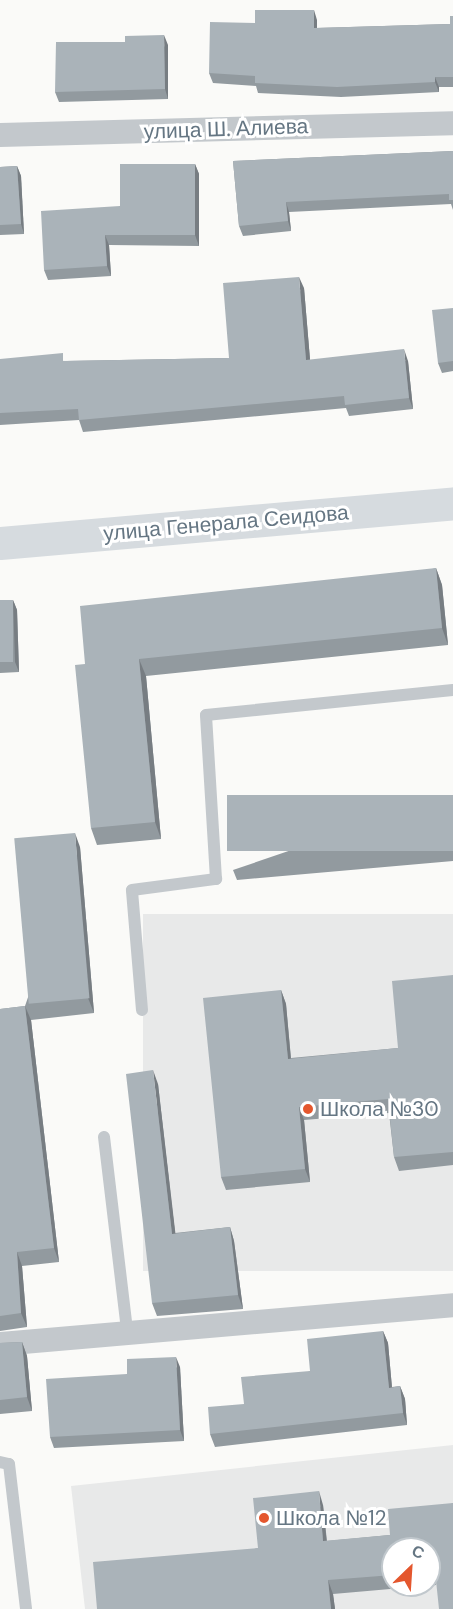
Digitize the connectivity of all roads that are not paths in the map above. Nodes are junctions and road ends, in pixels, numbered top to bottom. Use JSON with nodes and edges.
{"nodes":[{"id":1,"x":453,"y":123,"type":"edge"},
{"id":2,"x":0,"y":135,"type":"edge"},
{"id":3,"x":453,"y":503,"type":"edge"},
{"id":4,"x":0,"y":543,"type":"edge"},
{"id":5,"x":453,"y":690,"type":"edge"},
{"id":6,"x":142,"y":1010,"type":"dead end"},
{"id":7,"x":104,"y":1137,"type":"dead end"},
{"id":8,"x":453,"y":1305,"type":"edge"},
{"id":9,"x":128,"y":1331,"type":"junction"},
{"id":10,"x":0,"y":1344,"type":"edge"},
{"id":11,"x":0,"y":1462,"type":"edge"},
{"id":12,"x":26,"y":1609,"type":"edge"}],
"edges":[{"from":1,"to":2,"type":"street","name":"улица Ш. Алиева"},
{"from":3,"to":4,"type":"street","name":"улица Генерала Сеидова"},
{"from":5,"to":6,"type":"lane"},
{"from":7,"to":9,"type":"lane"},
{"from":8,"to":9,"type":"street"},
{"from":9,"to":10,"type":"street"},
{"from":11,"to":12,"type":"lane"}]}
